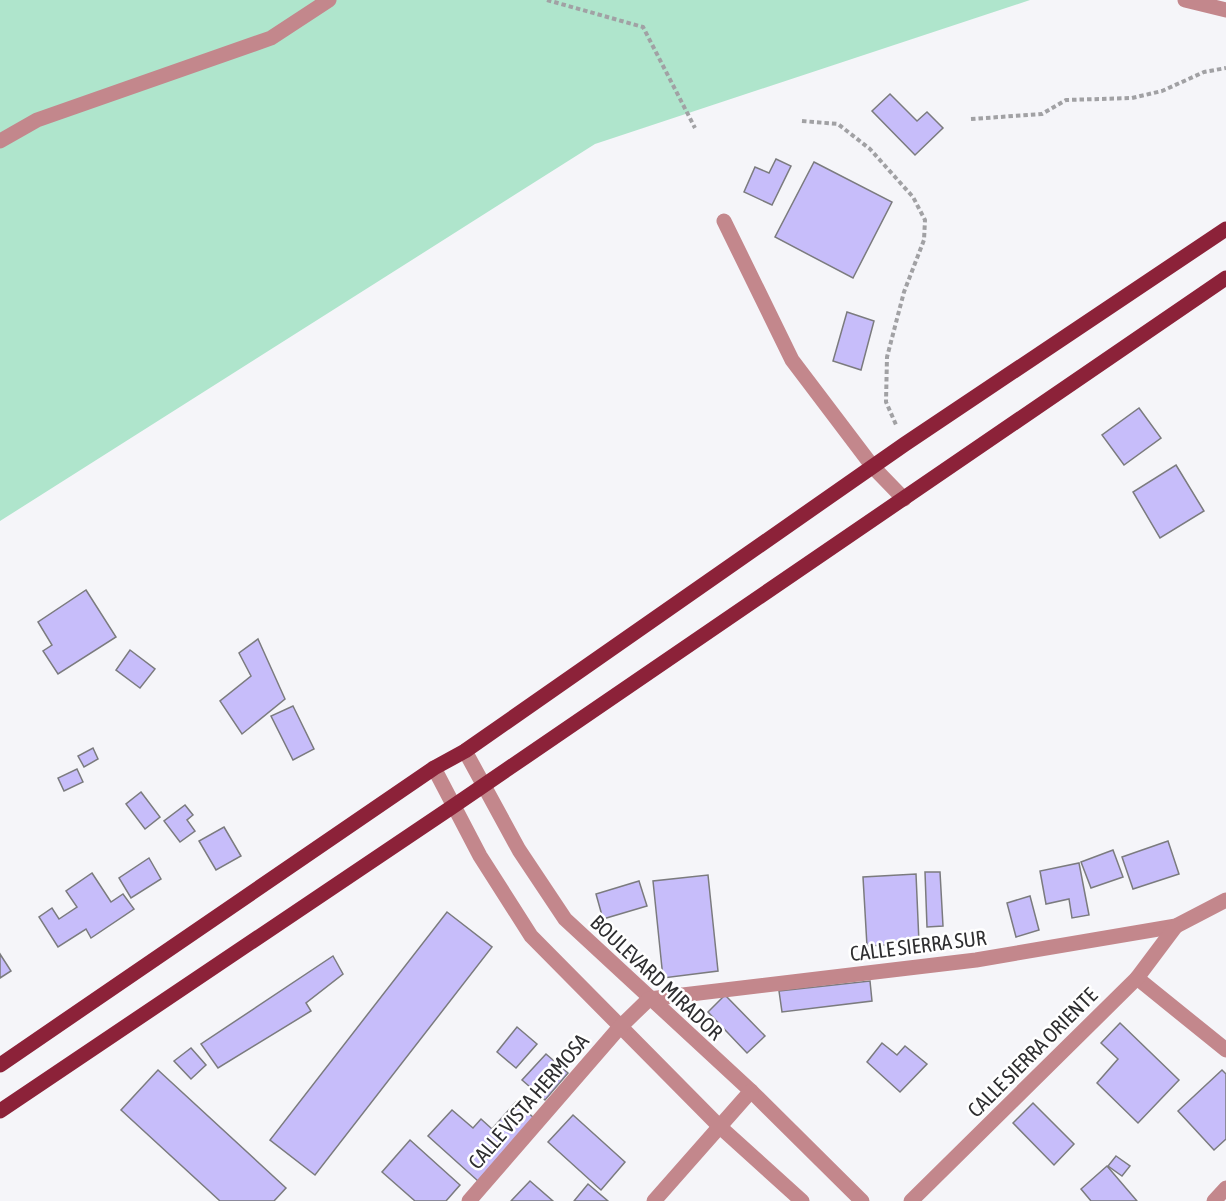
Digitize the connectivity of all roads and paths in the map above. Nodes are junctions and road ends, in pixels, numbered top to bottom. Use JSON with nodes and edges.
{"nodes":[{"id":1,"x":329,"y":0,"type":"edge"},
{"id":2,"x":547,"y":0,"type":"edge"},
{"id":3,"x":1185,"y":0,"type":"edge"},
{"id":4,"x":1226,"y":10,"type":"edge"},
{"id":5,"x":1226,"y":68,"type":"edge"},
{"id":6,"x":971,"y":119,"type":"dead end"},
{"id":7,"x":802,"y":121,"type":"dead end"},
{"id":8,"x":695,"y":128,"type":"dead end"},
{"id":9,"x":0,"y":141,"type":"edge"},
{"id":10,"x":724,"y":221,"type":"dead end"},
{"id":11,"x":1226,"y":229,"type":"edge"},
{"id":12,"x":1226,"y":278,"type":"edge"},
{"id":13,"x":905,"y":444,"type":"junction"},
{"id":14,"x":873,"y":466,"type":"junction"},
{"id":15,"x":904,"y":499,"type":"junction"},
{"id":16,"x":465,"y":751,"type":"junction"},
{"id":17,"x":434,"y":768,"type":"junction"},
{"id":18,"x":484,"y":783,"type":"junction"},
{"id":19,"x":455,"y":804,"type":"junction"},
{"id":20,"x":1226,"y":900,"type":"edge"},
{"id":21,"x":1176,"y":927,"type":"junction"},
{"id":22,"x":1137,"y":978,"type":"junction"},
{"id":23,"x":649,"y":999,"type":"junction"},
{"id":24,"x":619,"y":1028,"type":"junction"},
{"id":25,"x":1226,"y":1050,"type":"edge"},
{"id":26,"x":0,"y":1065,"type":"edge"},
{"id":27,"x":751,"y":1091,"type":"junction"},
{"id":28,"x":0,"y":1111,"type":"edge"},
{"id":29,"x":719,"y":1126,"type":"junction"},
{"id":30,"x":1226,"y":1188,"type":"edge"},
{"id":31,"x":469,"y":1201,"type":"edge"},
{"id":32,"x":654,"y":1201,"type":"edge"},
{"id":33,"x":802,"y":1201,"type":"edge"},
{"id":34,"x":862,"y":1201,"type":"edge"},
{"id":35,"x":911,"y":1201,"type":"edge"},
{"id":36,"x":1214,"y":1201,"type":"edge"}],
"edges":[{"from":1,"to":9,"type":"street"},
{"from":2,"to":8,"type":"path"},
{"from":3,"to":4,"type":"street"},
{"from":5,"to":6,"type":"path"},
{"from":7,"to":13,"type":"path"},
{"from":10,"to":14,"type":"street"},
{"from":11,"to":13,"type":"main road"},
{"from":12,"to":15,"type":"main road"},
{"from":13,"to":14,"type":"main road"},
{"from":14,"to":15,"type":"street"},
{"from":14,"to":16,"type":"main road"},
{"from":15,"to":18,"type":"main road"},
{"from":16,"to":17,"type":"main road"},
{"from":16,"to":18,"type":"street","name":"BOULEVARD MIRADOR"},
{"from":17,"to":19,"type":"street"},
{"from":17,"to":26,"type":"main road"},
{"from":18,"to":19,"type":"main road"},
{"from":18,"to":23,"type":"street","name":"BOULEVARD MIRADOR"},
{"from":19,"to":24,"type":"street"},
{"from":19,"to":28,"type":"main road"},
{"from":20,"to":21,"type":"street","name":"CALLE SIERRA SUR"},
{"from":21,"to":22,"type":"street","name":"CALLE SIERRA ORIENTE"},
{"from":21,"to":23,"type":"street","name":"CALLE SIERRA SUR"},
{"from":22,"to":25,"type":"street"},
{"from":22,"to":35,"type":"street","name":"CALLE SIERRA ORIENTE"},
{"from":23,"to":24,"type":"street"},
{"from":23,"to":27,"type":"street","name":"BOULEVARD MIRADOR"},
{"from":24,"to":29,"type":"street"},
{"from":24,"to":31,"type":"street","name":"CALLE VISTA HERMOSA"},
{"from":27,"to":29,"type":"street"},
{"from":27,"to":34,"type":"street","name":"BOULEVARD MIRADOR"},
{"from":29,"to":32,"type":"street"},
{"from":29,"to":33,"type":"street"},
{"from":30,"to":36,"type":"street"}]}
